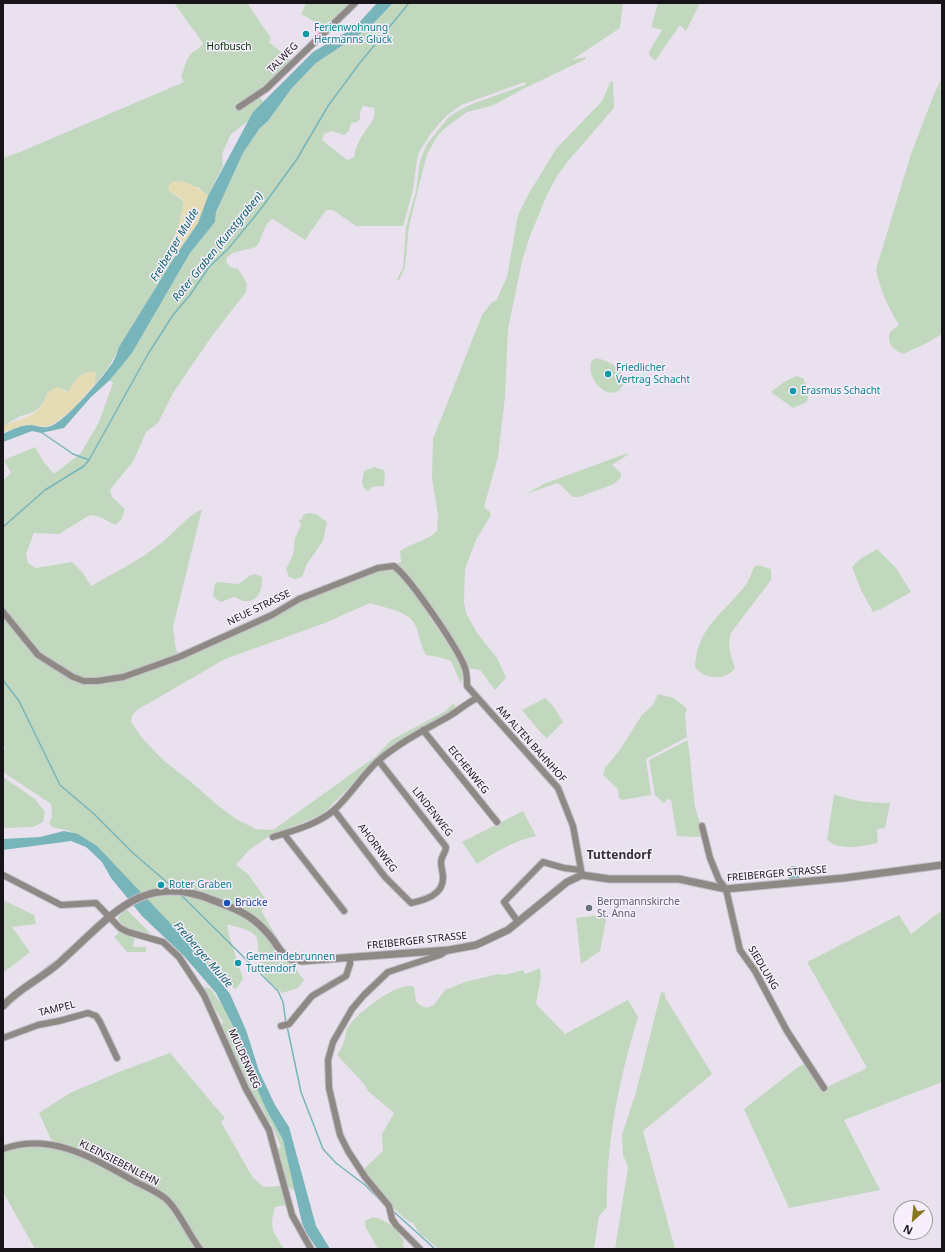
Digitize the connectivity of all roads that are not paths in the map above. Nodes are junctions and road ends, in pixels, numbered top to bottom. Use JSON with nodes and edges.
{"nodes":[{"id":1,"x":355,"y":3,"type":"edge"},
{"id":2,"x":239,"y":107,"type":"dead end"},
{"id":3,"x":3,"y":612,"type":"edge"},
{"id":4,"x":477,"y":698,"type":"junction"},
{"id":5,"x":423,"y":730,"type":"junction"},
{"id":6,"x":379,"y":761,"type":"junction"},
{"id":7,"x":334,"y":810,"type":"junction"},
{"id":8,"x":497,"y":822,"type":"dead end"},
{"id":9,"x":702,"y":826,"type":"dead end"},
{"id":10,"x":284,"y":834,"type":"junction"},
{"id":11,"x":273,"y":837,"type":"dead end"},
{"id":12,"x":942,"y":865,"type":"edge"},
{"id":13,"x":582,"y":872,"type":"junction"},
{"id":14,"x":3,"y":875,"type":"edge"},
{"id":15,"x":726,"y":889,"type":"junction"},
{"id":16,"x":404,"y":898,"type":"joint"},
{"id":17,"x":344,"y":911,"type":"dead end"},
{"id":18,"x":113,"y":914,"type":"junction"},
{"id":19,"x":518,"y":922,"type":"junction"},
{"id":20,"x":449,"y":950,"type":"junction"},
{"id":21,"x":350,"y":957,"type":"junction"},
{"id":22,"x":3,"y":1006,"type":"edge"},
{"id":23,"x":283,"y":1026,"type":"dead end"},
{"id":24,"x":3,"y":1038,"type":"edge"},
{"id":25,"x":117,"y":1058,"type":"dead end"},
{"id":26,"x":824,"y":1088,"type":"dead end"},
{"id":27,"x":3,"y":1150,"type":"edge"},
{"id":28,"x":200,"y":1249,"type":"edge"},
{"id":29,"x":311,"y":1249,"type":"edge"},
{"id":30,"x":420,"y":1249,"type":"edge"}],
"edges":[{"from":1,"to":2,"type":"street","name":"TALWEG"},
{"from":3,"to":4,"type":"street","name":"NEUE STRASSE"},
{"from":4,"to":5,"type":"street"},
{"from":4,"to":13,"type":"street","name":"AM ALTEN BAHNHOF"},
{"from":5,"to":6,"type":"street"},
{"from":5,"to":8,"type":"street","name":"EICHENWEG"},
{"from":6,"to":7,"type":"street"},
{"from":6,"to":16,"type":"street","name":"LINDENWEG"},
{"from":7,"to":10,"type":"street"},
{"from":7,"to":16,"type":"street","name":"AHORNWEG"},
{"from":9,"to":15,"type":"street","name":"SIEDLUNG"},
{"from":10,"to":11,"type":"street"},
{"from":10,"to":17,"type":"street"},
{"from":12,"to":15,"type":"street","name":"FREIBERGER STRASSE"},
{"from":13,"to":15,"type":"street","name":"FREIBERGER STRASSE"},
{"from":13,"to":19,"type":"street","name":"FREIBERGER STRASSE"},
{"from":13,"to":19,"type":"street"},
{"from":14,"to":18,"type":"street","name":"MULDENWEG"},
{"from":15,"to":26,"type":"street","name":"SIEDLUNG"},
{"from":18,"to":21,"type":"street","name":"FREIBERGER STRASSE"},
{"from":18,"to":22,"type":"street","name":"FREIBERGER STRASSE"},
{"from":18,"to":29,"type":"street","name":"MULDENWEG"},
{"from":19,"to":20,"type":"street","name":"FREIBERGER STRASSE"},
{"from":20,"to":21,"type":"street","name":"FREIBERGER STRASSE"},
{"from":20,"to":30,"type":"street"},
{"from":21,"to":23,"type":"street"},
{"from":24,"to":25,"type":"street","name":"TAMPEL"},
{"from":27,"to":28,"type":"street","name":"KLEINSIEBENLEHN"}]}
